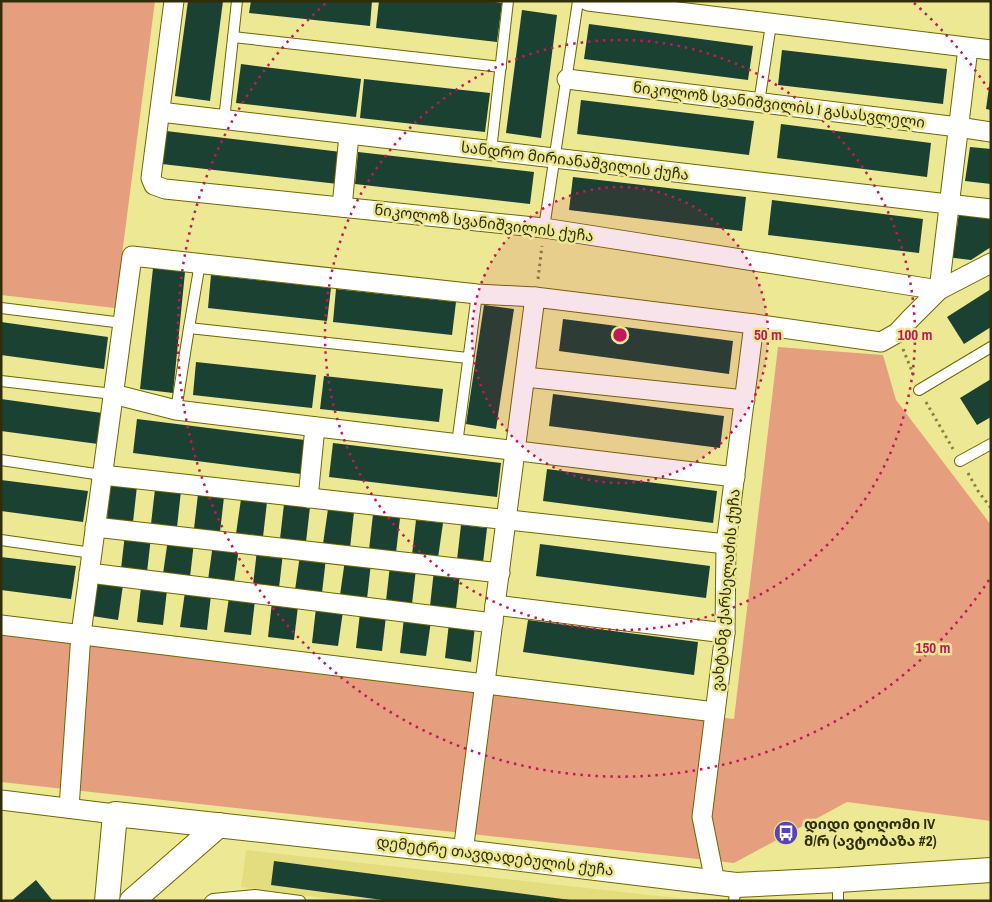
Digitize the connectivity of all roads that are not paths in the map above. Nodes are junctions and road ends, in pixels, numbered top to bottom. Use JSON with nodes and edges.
{"nodes":[{"id":1,"x":174,"y":1,"type":"edge"},
{"id":2,"x":237,"y":1,"type":"edge"},
{"id":3,"x":508,"y":1,"type":"edge"},
{"id":4,"x":578,"y":1,"type":"edge"},
{"id":5,"x":588,"y":1,"type":"edge"},
{"id":6,"x":771,"y":24,"type":"junction"},
{"id":7,"x":233,"y":37,"type":"junction"},
{"id":8,"x":968,"y":48,"type":"junction"},
{"id":9,"x":991,"y":50,"type":"edge"},
{"id":10,"x":501,"y":67,"type":"junction"},
{"id":11,"x":567,"y":79,"type":"junction"},
{"id":12,"x":759,"y":103,"type":"junction"},
{"id":13,"x":160,"y":112,"type":"junction"},
{"id":14,"x":224,"y":120,"type":"junction"},
{"id":15,"x":958,"y":127,"type":"junction"},
{"id":16,"x":991,"y":132,"type":"edge"},
{"id":17,"x":349,"y":134,"type":"junction"},
{"id":18,"x":491,"y":151,"type":"junction"},
{"id":19,"x":555,"y":158,"type":"junction"},
{"id":20,"x":949,"y":205,"type":"junction"},
{"id":21,"x":342,"y":207,"type":"junction"},
{"id":22,"x":991,"y":210,"type":"edge"},
{"id":23,"x":544,"y":228,"type":"junction"},
{"id":24,"x":200,"y":263,"type":"junction"},
{"id":25,"x":991,"y":263,"type":"edge"},
{"id":26,"x":939,"y":290,"type":"junction"},
{"id":27,"x":477,"y":294,"type":"junction"},
{"id":28,"x":536,"y":297,"type":"junction"},
{"id":29,"x":1,"y":308,"type":"edge"},
{"id":30,"x":123,"y":323,"type":"junction"},
{"id":31,"x":754,"y":324,"type":"junction"},
{"id":32,"x":189,"y":328,"type":"junction"},
{"id":33,"x":991,"y":347,"type":"edge"},
{"id":34,"x":468,"y":358,"type":"junction"},
{"id":35,"x":525,"y":377,"type":"junction"},
{"id":36,"x":1,"y":382,"type":"edge"},
{"id":37,"x":919,"y":390,"type":"road end"},
{"id":38,"x":113,"y":394,"type":"junction"},
{"id":39,"x":745,"y":400,"type":"junction"},
{"id":40,"x":176,"y":410,"type":"junction"},
{"id":41,"x":315,"y":427,"type":"junction"},
{"id":42,"x":457,"y":444,"type":"junction"},
{"id":43,"x":991,"y":444,"type":"edge"},
{"id":44,"x":515,"y":452,"type":"junction"},
{"id":45,"x":1,"y":460,"type":"edge"},
{"id":46,"x":960,"y":461,"type":"road end"},
{"id":47,"x":102,"y":475,"type":"junction"},
{"id":48,"x":735,"y":477,"type":"junction"},
{"id":49,"x":308,"y":498,"type":"junction"},
{"id":50,"x":506,"y":520,"type":"junction"},
{"id":51,"x":95,"y":527,"type":"junction"},
{"id":52,"x":1,"y":540,"type":"edge"},
{"id":53,"x":726,"y":544,"type":"junction"},
{"id":54,"x":92,"y":552,"type":"junction"},
{"id":55,"x":500,"y":572,"type":"junction"},
{"id":56,"x":89,"y":573,"type":"junction"},
{"id":57,"x":494,"y":614,"type":"junction"},
{"id":58,"x":1,"y":625,"type":"edge"},
{"id":59,"x":725,"y":633,"type":"junction"},
{"id":60,"x":81,"y":634,"type":"junction"},
{"id":61,"x":485,"y":684,"type":"junction"},
{"id":62,"x":716,"y":712,"type":"junction"},
{"id":63,"x":1,"y":800,"type":"edge"},
{"id":64,"x":70,"y":808,"type":"junction"},
{"id":65,"x":115,"y":814,"type":"junction"},
{"id":66,"x":219,"y":825,"type":"junction"},
{"id":67,"x":463,"y":852,"type":"junction"},
{"id":68,"x":991,"y":870,"type":"edge"},
{"id":69,"x":729,"y":889,"type":"edge"},
{"id":70,"x":838,"y":890,"type":"edge"},
{"id":71,"x":108,"y":901,"type":"edge"},
{"id":72,"x":132,"y":901,"type":"edge"},
{"id":73,"x":210,"y":901,"type":"edge"},
{"id":74,"x":300,"y":901,"type":"edge"}],
"edges":[{"from":1,"to":13,"type":"street","name":"ნიკოლოზ სვანიშვილის ქუჩა"},
{"from":2,"to":7,"type":"lane"},
{"from":3,"to":10,"type":"lane"},
{"from":4,"to":11,"type":"lane"},
{"from":5,"to":6,"type":"street"},
{"from":6,"to":8,"type":"street"},
{"from":6,"to":12,"type":"lane"},
{"from":7,"to":10,"type":"lane"},
{"from":7,"to":14,"type":"lane"},
{"from":8,"to":9,"type":"street"},
{"from":8,"to":15,"type":"street"},
{"from":10,"to":18,"type":"lane"},
{"from":11,"to":12,"type":"street","name":"ნიკოლოზ სვანიშვილის I გასასვლელი"},
{"from":11,"to":19,"type":"lane"},
{"from":12,"to":15,"type":"street","name":"ნიკოლოზ სვანიშვილის I გასასვლელი"},
{"from":13,"to":14,"type":"street","name":"სანდრო მირიანაშვილის ქუჩა"},
{"from":13,"to":21,"type":"street","name":"ნიკოლოზ სვანიშვილის ქუჩა"},
{"from":14,"to":17,"type":"street","name":"სანდრო მირიანაშვილის ქუჩა"},
{"from":15,"to":16,"type":"street","name":"ნიკოლოზ სვანიშვილის I გასასვლელი"},
{"from":15,"to":20,"type":"street"},
{"from":17,"to":18,"type":"street","name":"სანდრო მირიანაშვილის ქუჩა"},
{"from":17,"to":21,"type":"street"},
{"from":18,"to":19,"type":"street","name":"სანდრო მირიანაშვილის ქუჩა"},
{"from":19,"to":20,"type":"street","name":"სანდრო მირიანაშვილის ქუჩა"},
{"from":19,"to":23,"type":"lane"},
{"from":20,"to":22,"type":"street","name":"სანდრო მირიანაშვილის ქუჩა"},
{"from":20,"to":26,"type":"street"},
{"from":21,"to":23,"type":"street","name":"ნიკოლოზ სვანიშვილის ქუჩა"},
{"from":23,"to":26,"type":"street","name":"ნიკოლოზ სვანიშვილის ქუჩა"},
{"from":24,"to":27,"type":"street"},
{"from":24,"to":30,"type":"street"},
{"from":24,"to":32,"type":"lane"},
{"from":25,"to":26,"type":"street"},
{"from":26,"to":31,"type":"street"},
{"from":27,"to":28,"type":"street"},
{"from":27,"to":34,"type":"lane"},
{"from":28,"to":31,"type":"street"},
{"from":28,"to":35,"type":"street"},
{"from":29,"to":30,"type":"lane"},
{"from":30,"to":38,"type":"street"},
{"from":31,"to":39,"type":"street","name":"ვახტანგ ქარსელაძის ქუჩა"},
{"from":32,"to":34,"type":"lane"},
{"from":32,"to":40,"type":"lane"},
{"from":33,"to":37,"type":"lane"},
{"from":34,"to":42,"type":"lane"},
{"from":35,"to":39,"type":"street"},
{"from":35,"to":44,"type":"street"},
{"from":36,"to":38,"type":"lane"},
{"from":38,"to":40,"type":"street"},
{"from":38,"to":47,"type":"street"},
{"from":39,"to":48,"type":"street","name":"ვახტანგ ქარსელაძის ქუჩა"},
{"from":40,"to":41,"type":"street"},
{"from":41,"to":42,"type":"street"},
{"from":41,"to":49,"type":"street"},
{"from":42,"to":44,"type":"street"},
{"from":43,"to":46,"type":"lane"},
{"from":44,"to":48,"type":"street"},
{"from":44,"to":50,"type":"street"},
{"from":45,"to":47,"type":"lane"},
{"from":47,"to":49,"type":"street"},
{"from":47,"to":51,"type":"street"},
{"from":48,"to":53,"type":"street","name":"ვახტანგ ქარსელაძის ქუჩა"},
{"from":49,"to":50,"type":"street"},
{"from":50,"to":53,"type":"street"},
{"from":50,"to":55,"type":"street"},
{"from":51,"to":54,"type":"street"},
{"from":51,"to":55,"type":"street"},
{"from":52,"to":54,"type":"lane"},
{"from":53,"to":59,"type":"street","name":"ვახტანგ ქარსელაძის ქუჩა"},
{"from":54,"to":56,"type":"street"},
{"from":55,"to":57,"type":"street"},
{"from":56,"to":57,"type":"street"},
{"from":56,"to":60,"type":"street"},
{"from":57,"to":59,"type":"street"},
{"from":57,"to":61,"type":"street"},
{"from":58,"to":60,"type":"street"},
{"from":59,"to":62,"type":"street","name":"ვახტანგ ქარსელაძის ქუჩა"},
{"from":60,"to":61,"type":"street"},
{"from":60,"to":64,"type":"street"},
{"from":61,"to":62,"type":"street"},
{"from":61,"to":67,"type":"street"},
{"from":62,"to":69,"type":"street","name":"ვახტანგ ქარსელაძის ქუჩა"},
{"from":63,"to":64,"type":"street","name":"დემეტრე თავდადებულის ქუჩა"},
{"from":64,"to":65,"type":"street","name":"დემეტრე თავდადებულის ქუჩა"},
{"from":65,"to":66,"type":"street","name":"დემეტრე თავდადებულის ქუჩა"},
{"from":65,"to":71,"type":"street"},
{"from":66,"to":67,"type":"street","name":"დემეტრე თავდადებულის ქუჩა"},
{"from":66,"to":72,"type":"street"},
{"from":67,"to":69,"type":"street","name":"დემეტრე თავდადებულის ქუჩა"},
{"from":68,"to":70,"type":"street","name":"დემეტრე თავდადებულის ქუჩა"},
{"from":69,"to":70,"type":"street","name":"დემეტრე თავდადებულის ქუჩა"},
{"from":73,"to":74,"type":"lane"}]}
